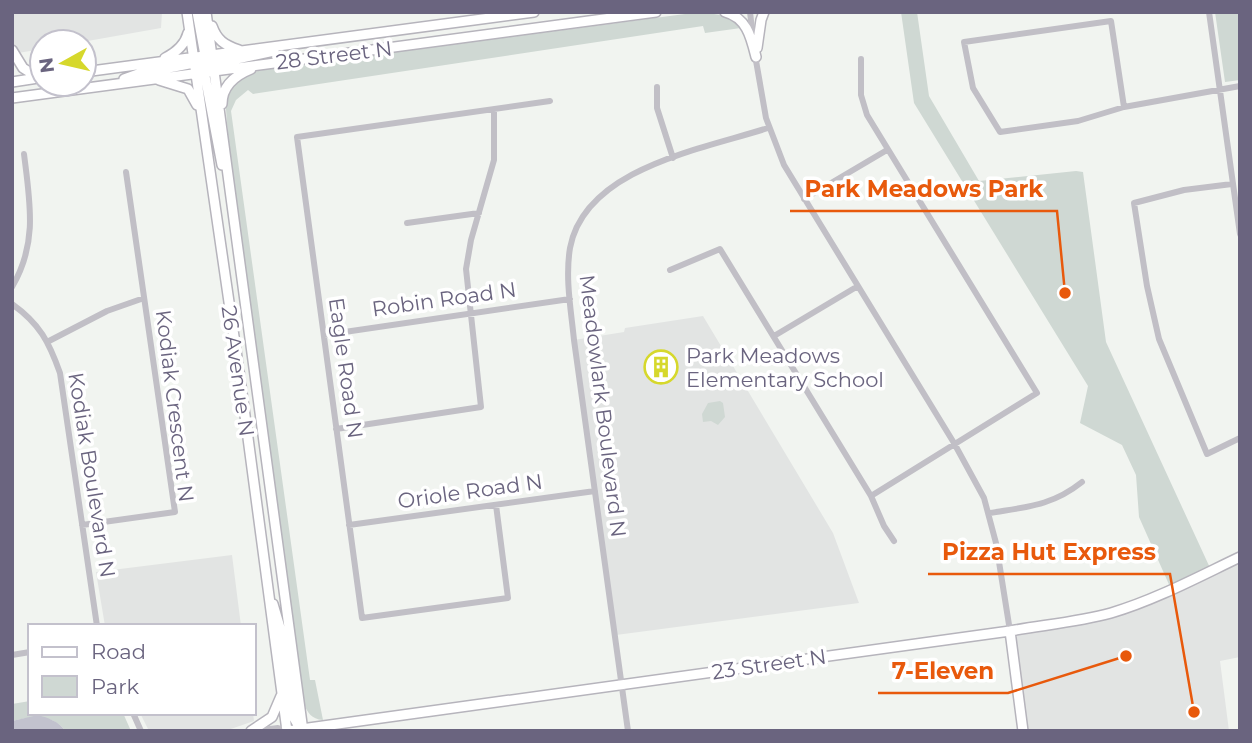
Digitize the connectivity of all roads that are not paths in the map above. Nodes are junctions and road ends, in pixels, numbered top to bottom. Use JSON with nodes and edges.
{"nodes":[{"id":1,"x":187,"y":12,"type":"edge"},
{"id":2,"x":197,"y":12,"type":"edge"},
{"id":3,"x":206,"y":12,"type":"edge"},
{"id":4,"x":534,"y":12,"type":"edge"},
{"id":5,"x":645,"y":12,"type":"edge"},
{"id":6,"x":656,"y":12,"type":"edge"},
{"id":7,"x":725,"y":12,"type":"edge"},
{"id":8,"x":750,"y":12,"type":"edge"},
{"id":9,"x":764,"y":12,"type":"edge"},
{"id":10,"x":1209,"y":12,"type":"edge"},
{"id":11,"x":629,"y":17,"type":"junction"},
{"id":12,"x":189,"y":28,"type":"junction"},
{"id":13,"x":317,"y":41,"type":"junction"},
{"id":14,"x":12,"y":50,"type":"edge"},
{"id":15,"x":240,"y":51,"type":"junction"},
{"id":16,"x":755,"y":57,"type":"junction"},
{"id":17,"x":861,"y":59,"type":"dead end"},
{"id":18,"x":157,"y":62,"type":"junction"},
{"id":19,"x":265,"y":63,"type":"junction"},
{"id":20,"x":203,"y":64,"type":"junction"},
{"id":21,"x":98,"y":70,"type":"edge"},
{"id":22,"x":28,"y":71,"type":"edge"},
{"id":23,"x":154,"y":79,"type":"junction"},
{"id":24,"x":113,"y":84,"type":"junction"},
{"id":25,"x":1240,"y":86,"type":"edge"},
{"id":26,"x":657,"y":87,"type":"dead end"},
{"id":27,"x":1219,"y":89,"type":"junction"},
{"id":28,"x":12,"y":98,"type":"edge"},
{"id":29,"x":550,"y":101,"type":"dead end"},
{"id":30,"x":1124,"y":107,"type":"junction"},
{"id":31,"x":494,"y":110,"type":"junction"},
{"id":32,"x":200,"y":112,"type":"junction"},
{"id":33,"x":768,"y":128,"type":"junction"},
{"id":34,"x":222,"y":133,"type":"junction"},
{"id":35,"x":887,"y":150,"type":"junction"},
{"id":36,"x":24,"y":155,"type":"dead end"},
{"id":37,"x":673,"y":158,"type":"junction"},
{"id":38,"x":126,"y":172,"type":"dead end"},
{"id":39,"x":1232,"y":184,"type":"junction"},
{"id":40,"x":804,"y":199,"type":"junction"},
{"id":41,"x":479,"y":213,"type":"junction"},
{"id":42,"x":407,"y":223,"type":"dead end"},
{"id":43,"x":235,"y":229,"type":"junction"},
{"id":44,"x":1240,"y":233,"type":"edge"},
{"id":45,"x":670,"y":270,"type":"dead end"},
{"id":46,"x":858,"y":286,"type":"junction"},
{"id":47,"x":12,"y":287,"type":"edge"},
{"id":48,"x":144,"y":298,"type":"junction"},
{"id":49,"x":570,"y":299,"type":"junction"},
{"id":50,"x":12,"y":304,"type":"edge"},
{"id":51,"x":470,"y":313,"type":"junction"},
{"id":52,"x":324,"y":334,"type":"junction"},
{"id":53,"x":774,"y":336,"type":"junction"},
{"id":54,"x":49,"y":341,"type":"junction"},
{"id":55,"x":336,"y":429,"type":"junction"},
{"id":56,"x":1240,"y":438,"type":"edge"},
{"id":57,"x":954,"y":443,"type":"junction"},
{"id":58,"x":1082,"y":482,"type":"dead end"},
{"id":59,"x":595,"y":491,"type":"junction"},
{"id":60,"x":871,"y":496,"type":"junction"},
{"id":61,"x":496,"y":505,"type":"junction"},
{"id":62,"x":989,"y":513,"type":"junction"},
{"id":63,"x":82,"y":525,"type":"junction"},
{"id":64,"x":349,"y":526,"type":"junction"},
{"id":65,"x":894,"y":541,"type":"dead end"},
{"id":66,"x":1240,"y":557,"type":"edge"},
{"id":67,"x":268,"y":592,"type":"junction"},
{"id":68,"x":97,"y":624,"type":"edge"},
{"id":69,"x":1010,"y":631,"type":"junction"},
{"id":70,"x":622,"y":685,"type":"junction"},
{"id":71,"x":282,"y":694,"type":"junction"},
{"id":72,"x":134,"y":715,"type":"edge"},
{"id":73,"x":303,"y":730,"type":"edge"},
{"id":74,"x":141,"y":731,"type":"edge"},
{"id":75,"x":253,"y":731,"type":"edge"},
{"id":76,"x":287,"y":731,"type":"edge"},
{"id":77,"x":628,"y":731,"type":"edge"},
{"id":78,"x":1023,"y":731,"type":"edge"}],
"edges":[{"from":1,"to":12,"type":"main road","name":"26 Avenue N"},
{"from":2,"to":20,"type":"main road"},
{"from":3,"to":15,"type":"main road"},
{"from":3,"to":20,"type":"main road","name":"26 Avenue N"},
{"from":4,"to":13,"type":"main road","name":"28 Street N"},
{"from":5,"to":11,"type":"main road"},
{"from":6,"to":11,"type":"main road","name":"28 Street N"},
{"from":7,"to":16,"type":"main road"},
{"from":8,"to":16,"type":"street"},
{"from":9,"to":16,"type":"main road"},
{"from":10,"to":27,"type":"street"},
{"from":11,"to":19,"type":"main road","name":"28 Street N"},
{"from":12,"to":18,"type":"main road"},
{"from":12,"to":20,"type":"main road","name":"26 Avenue N"},
{"from":13,"to":15,"type":"main road","name":"28 Street N"},
{"from":13,"to":20,"type":"main road"},
{"from":14,"to":22,"type":"main road"},
{"from":15,"to":20,"type":"main road","name":"28 Street N"},
{"from":16,"to":33,"type":"street"},
{"from":17,"to":35,"type":"street"},
{"from":18,"to":20,"type":"main road","name":"28 Street N"},
{"from":18,"to":21,"type":"main road","name":"28 Street N"},
{"from":19,"to":20,"type":"main road","name":"28 Street N"},
{"from":19,"to":34,"type":"main road"},
{"from":20,"to":23,"type":"main road","name":"28 Street N"},
{"from":20,"to":24,"type":"main road"},
{"from":20,"to":32,"type":"main road","name":"26 Avenue N"},
{"from":20,"to":34,"type":"main road","name":"26 Avenue N"},
{"from":20,"to":43,"type":"main road"},
{"from":23,"to":24,"type":"main road","name":"28 Street N"},
{"from":23,"to":32,"type":"main road"},
{"from":24,"to":28,"type":"main road","name":"28 Street N"},
{"from":25,"to":27,"type":"street"},
{"from":26,"to":37,"type":"street"},
{"from":27,"to":30,"type":"street"},
{"from":27,"to":39,"type":"street"},
{"from":29,"to":31,"type":"street","name":"Eagle Road N"},
{"from":30,"to":30,"type":"street"},
{"from":31,"to":41,"type":"street"},
{"from":31,"to":52,"type":"street","name":"Eagle Road N"},
{"from":32,"to":67,"type":"main road","name":"26 Avenue N"},
{"from":33,"to":37,"type":"street","name":"Meadowlark Boulevard N"},
{"from":33,"to":40,"type":"street"},
{"from":34,"to":43,"type":"main road","name":"26 Avenue N"},
{"from":35,"to":40,"type":"street"},
{"from":35,"to":57,"type":"street"},
{"from":36,"to":47,"type":"street"},
{"from":37,"to":49,"type":"street","name":"Meadowlark Boulevard N"},
{"from":38,"to":48,"type":"street","name":"Kodiak Crescent N"},
{"from":39,"to":44,"type":"street"},
{"from":39,"to":56,"type":"street"},
{"from":40,"to":46,"type":"street"},
{"from":41,"to":42,"type":"street"},
{"from":41,"to":51,"type":"street"},
{"from":43,"to":73,"type":"main road","name":"26 Avenue N"},
{"from":45,"to":53,"type":"street"},
{"from":46,"to":53,"type":"street"},
{"from":46,"to":57,"type":"street"},
{"from":48,"to":54,"type":"street","name":"Kodiak Crescent N"},
{"from":48,"to":63,"type":"street","name":"Kodiak Crescent N"},
{"from":49,"to":51,"type":"street","name":"Robin Road N"},
{"from":49,"to":59,"type":"street","name":"Meadowlark Boulevard N"},
{"from":50,"to":54,"type":"street","name":"Kodiak Boulevard N"},
{"from":51,"to":52,"type":"street","name":"Robin Road N"},
{"from":51,"to":55,"type":"street"},
{"from":52,"to":55,"type":"street","name":"Eagle Road N"},
{"from":53,"to":60,"type":"street"},
{"from":54,"to":63,"type":"street","name":"Kodiak Boulevard N"},
{"from":55,"to":64,"type":"street","name":"Eagle Road N"},
{"from":57,"to":60,"type":"street"},
{"from":57,"to":62,"type":"street"},
{"from":58,"to":62,"type":"street"},
{"from":59,"to":61,"type":"street","name":"Oriole Road N"},
{"from":59,"to":70,"type":"street","name":"Meadowlark Boulevard N"},
{"from":60,"to":65,"type":"street"},
{"from":61,"to":64,"type":"street","name":"Oriole Road N"},
{"from":61,"to":64,"type":"street","name":"Eagle Road N"},
{"from":62,"to":69,"type":"street"},
{"from":63,"to":68,"type":"street","name":"Kodiak Boulevard N"},
{"from":66,"to":69,"type":"main road","name":"23 Street N"},
{"from":67,"to":71,"type":"main road","name":"26 Avenue N"},
{"from":67,"to":73,"type":"main road"},
{"from":69,"to":70,"type":"main road","name":"23 Street N"},
{"from":69,"to":78,"type":"main road"},
{"from":70,"to":73,"type":"main road","name":"23 Street N"},
{"from":70,"to":77,"type":"street","name":"Meadowlark Boulevard N"},
{"from":71,"to":75,"type":"main road"},
{"from":71,"to":76,"type":"main road","name":"26 Avenue N"},
{"from":72,"to":74,"type":"street"},
{"from":73,"to":76,"type":"main road","name":"23 Street N"},
{"from":75,"to":76,"type":"street","name":"23 Street N"}]}
